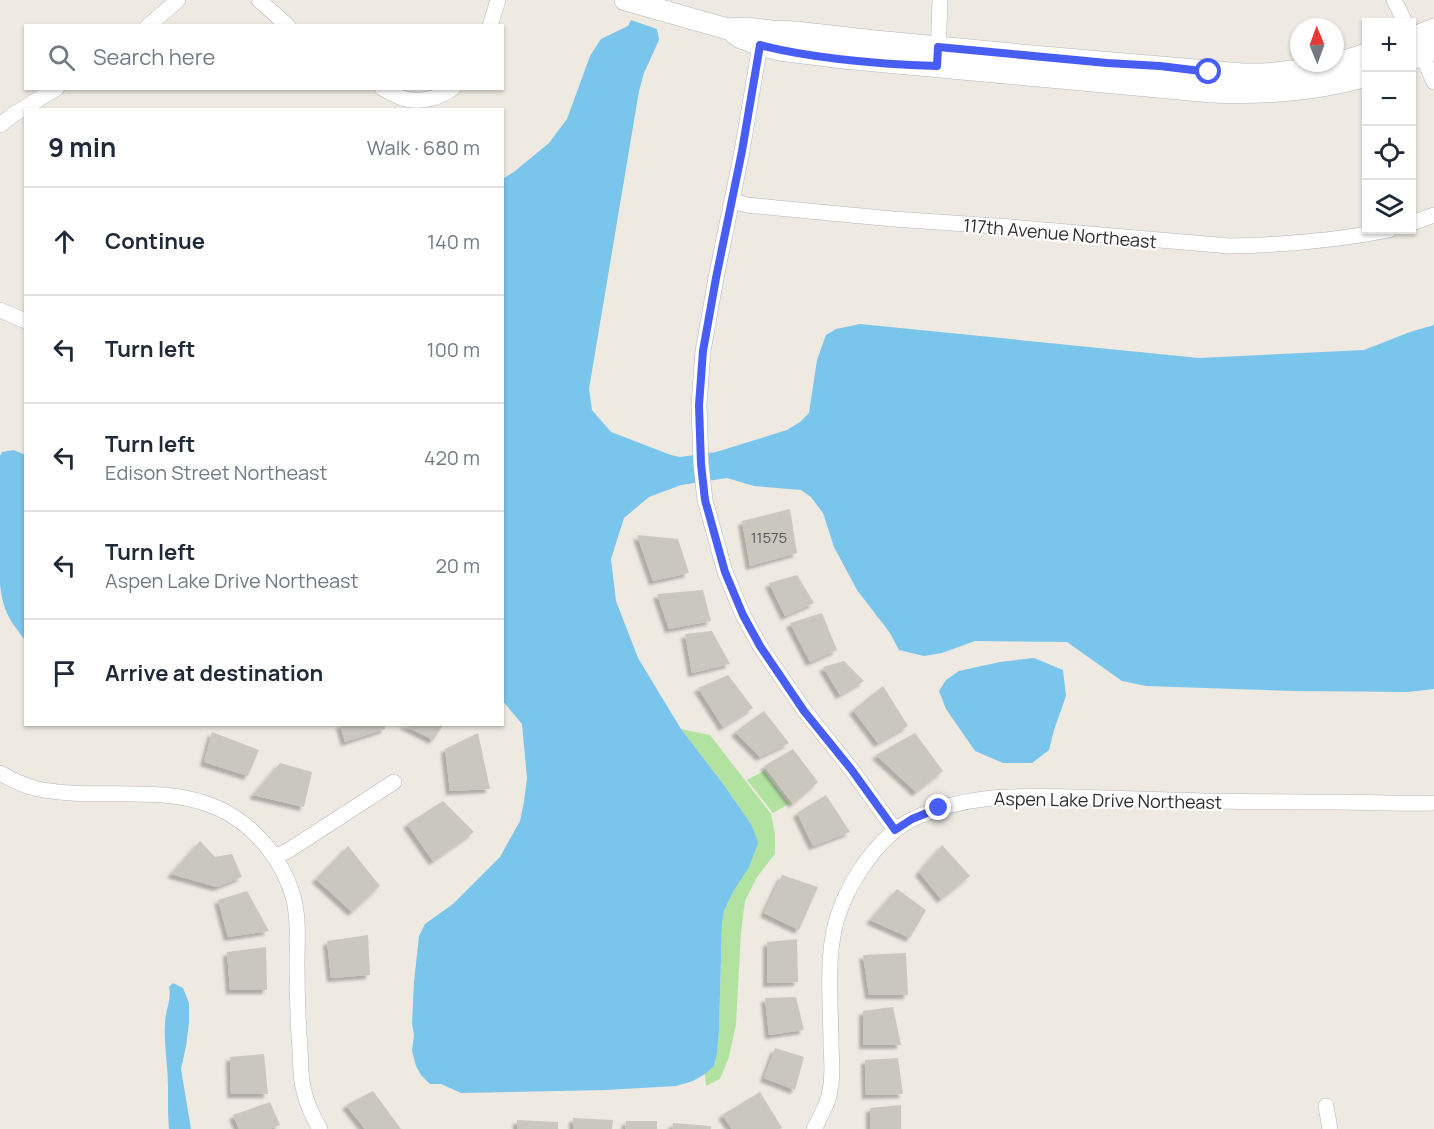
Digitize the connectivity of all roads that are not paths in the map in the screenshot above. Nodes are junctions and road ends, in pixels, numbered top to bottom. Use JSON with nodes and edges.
{"nodes":[{"id":1,"x":178,"y":0,"type":"edge"},
{"id":2,"x":259,"y":0,"type":"edge"},
{"id":3,"x":498,"y":0,"type":"edge"},
{"id":4,"x":625,"y":0,"type":"edge"},
{"id":5,"x":940,"y":0,"type":"edge"},
{"id":6,"x":1394,"y":0,"type":"edge"},
{"id":7,"x":1403,"y":18,"type":"edge"},
{"id":8,"x":150,"y":24,"type":"edge"},
{"id":9,"x":286,"y":24,"type":"edge"},
{"id":10,"x":491,"y":24,"type":"edge"},
{"id":11,"x":728,"y":29,"type":"junction"},
{"id":12,"x":1434,"y":29,"type":"edge"},
{"id":13,"x":1416,"y":42,"type":"edge"},
{"id":14,"x":760,"y":45,"type":"junction"},
{"id":15,"x":1362,"y":55,"type":"edge"},
{"id":16,"x":938,"y":57,"type":"junction"},
{"id":17,"x":1362,"y":77,"type":"edge"},
{"id":18,"x":1434,"y":82,"type":"edge"},
{"id":19,"x":54,"y":90,"type":"edge"},
{"id":20,"x":386,"y":90,"type":"edge"},
{"id":21,"x":450,"y":90,"type":"edge"},
{"id":22,"x":26,"y":108,"type":"edge"},
{"id":23,"x":24,"y":109,"type":"edge"},
{"id":24,"x":0,"y":125,"type":"edge"},
{"id":25,"x":732,"y":201,"type":"junction"},
{"id":26,"x":1434,"y":215,"type":"edge"},
{"id":27,"x":1416,"y":222,"type":"edge"},
{"id":28,"x":1365,"y":234,"type":"edge"},
{"id":29,"x":0,"y":310,"type":"edge"},
{"id":30,"x":24,"y":320,"type":"edge"},
{"id":31,"x":0,"y":773,"type":"edge"},
{"id":32,"x":394,"y":782,"type":"dead end"},
{"id":33,"x":1434,"y":803,"type":"edge"},
{"id":34,"x":895,"y":830,"type":"junction"},
{"id":35,"x":275,"y":857,"type":"junction"},
{"id":36,"x":1326,"y":1106,"type":"dead end"},
{"id":37,"x":320,"y":1129,"type":"edge"},
{"id":38,"x":814,"y":1129,"type":"edge"},
{"id":39,"x":1330,"y":1129,"type":"edge"}],
"edges":[{"from":1,"to":8,"type":"street"},
{"from":2,"to":9,"type":"street"},
{"from":3,"to":10,"type":"street"},
{"from":4,"to":11,"type":"street"},
{"from":5,"to":16,"type":"street"},
{"from":6,"to":7,"type":"street"},
{"from":11,"to":14,"type":"street"},
{"from":11,"to":16,"type":"street"},
{"from":12,"to":13,"type":"street"},
{"from":13,"to":18,"type":"street"},
{"from":14,"to":16,"type":"street"},
{"from":14,"to":25,"type":"street"},
{"from":15,"to":16,"type":"street"},
{"from":16,"to":17,"type":"street"},
{"from":19,"to":22,"type":"street"},
{"from":20,"to":21,"type":"street"},
{"from":23,"to":24,"type":"street"},
{"from":25,"to":28,"type":"street","name":"117th Avenue Northeast"},
{"from":25,"to":34,"type":"street"},
{"from":26,"to":27,"type":"street"},
{"from":29,"to":30,"type":"street"},
{"from":31,"to":35,"type":"street"},
{"from":32,"to":35,"type":"street"},
{"from":33,"to":34,"type":"street","name":"Aspen Lake Drive Northeast"},
{"from":34,"to":38,"type":"street","name":"Aspen Lake Drive Northeast"},
{"from":35,"to":37,"type":"street"},
{"from":36,"to":39,"type":"street"}]}
